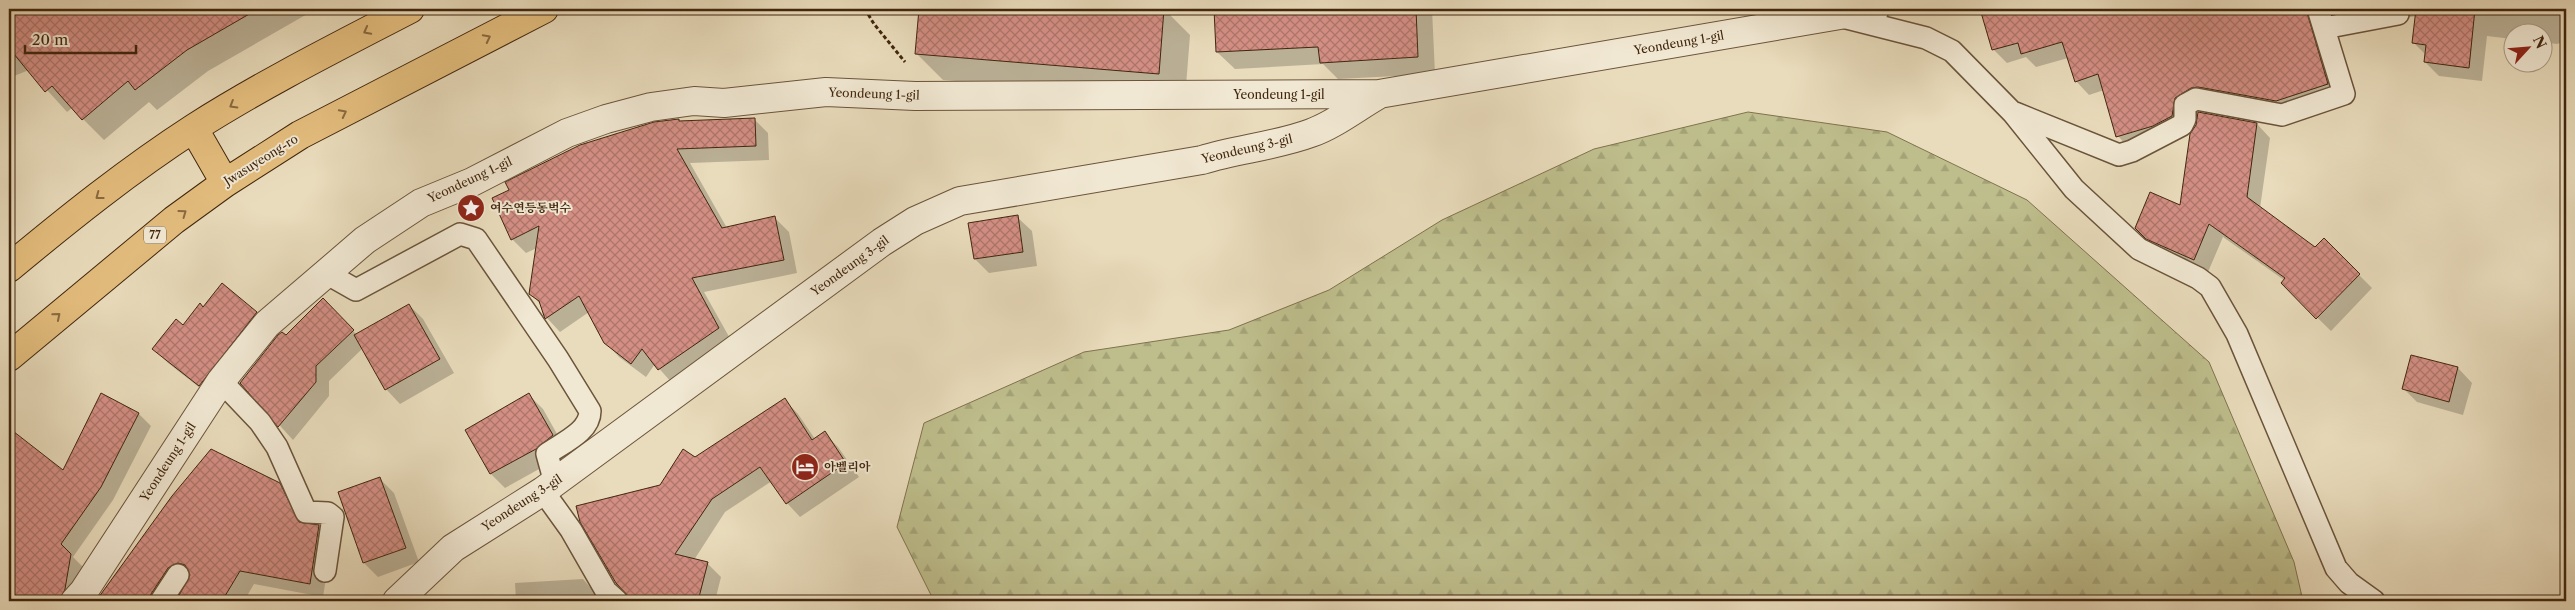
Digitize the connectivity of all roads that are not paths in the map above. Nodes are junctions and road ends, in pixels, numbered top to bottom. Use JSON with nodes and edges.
{"nodes":[{"id":1,"x":410,"y":9,"type":"edge"},
{"id":2,"x":544,"y":9,"type":"edge"},
{"id":3,"x":1875,"y":9,"type":"edge"},
{"id":4,"x":2398,"y":14,"type":"dead end"},
{"id":5,"x":1838,"y":16,"type":"junction"},
{"id":6,"x":2321,"y":18,"type":"edge"},
{"id":7,"x":1379,"y":94,"type":"junction"},
{"id":8,"x":2013,"y":113,"type":"junction"},
{"id":9,"x":194,"y":129,"type":"junction"},
{"id":10,"x":225,"y":183,"type":"junction"},
{"id":11,"x":9,"y":268,"type":"edge"},
{"id":12,"x":326,"y":273,"type":"junction"},
{"id":13,"x":9,"y":358,"type":"edge"},
{"id":14,"x":221,"y":381,"type":"junction"},
{"id":15,"x":549,"y":487,"type":"junction"},
{"id":16,"x":325,"y":571,"type":"dead end"},
{"id":17,"x":178,"y":575,"type":"dead end"},
{"id":18,"x":74,"y":601,"type":"edge"},
{"id":19,"x":161,"y":601,"type":"edge"},
{"id":20,"x":397,"y":601,"type":"edge"},
{"id":21,"x":617,"y":601,"type":"edge"},
{"id":22,"x":2374,"y":601,"type":"edge"}],
"edges":[{"from":1,"to":9,"type":"main road","one_way":true},
{"from":10,"to":2,"type":"main road","name":"Jwasuyeong-ro","number":"77","one_way":true},
{"from":3,"to":5,"type":"street","name":"Yeondeung 1-gil"},
{"from":4,"to":6,"type":"lane"},
{"from":5,"to":7,"type":"street","name":"Yeondeung 1-gil"},
{"from":5,"to":8,"type":"lane"},
{"from":6,"to":8,"type":"lane"},
{"from":7,"to":12,"type":"street","name":"Yeondeung 1-gil"},
{"from":7,"to":15,"type":"street","name":"Yeondeung 3-gil"},
{"from":8,"to":22,"type":"lane"},
{"from":9,"to":10,"type":"main road"},
{"from":9,"to":11,"type":"main road","one_way":true},
{"from":13,"to":10,"type":"main road","name":"Jwasuyeong-ro","number":"77","one_way":true},
{"from":12,"to":14,"type":"street","name":"Yeondeung 1-gil"},
{"from":12,"to":15,"type":"lane"},
{"from":14,"to":16,"type":"lane"},
{"from":14,"to":18,"type":"street","name":"Yeondeung 1-gil"},
{"from":15,"to":20,"type":"street","name":"Yeondeung 3-gil"},
{"from":15,"to":21,"type":"lane"},
{"from":17,"to":19,"type":"lane"}]}
